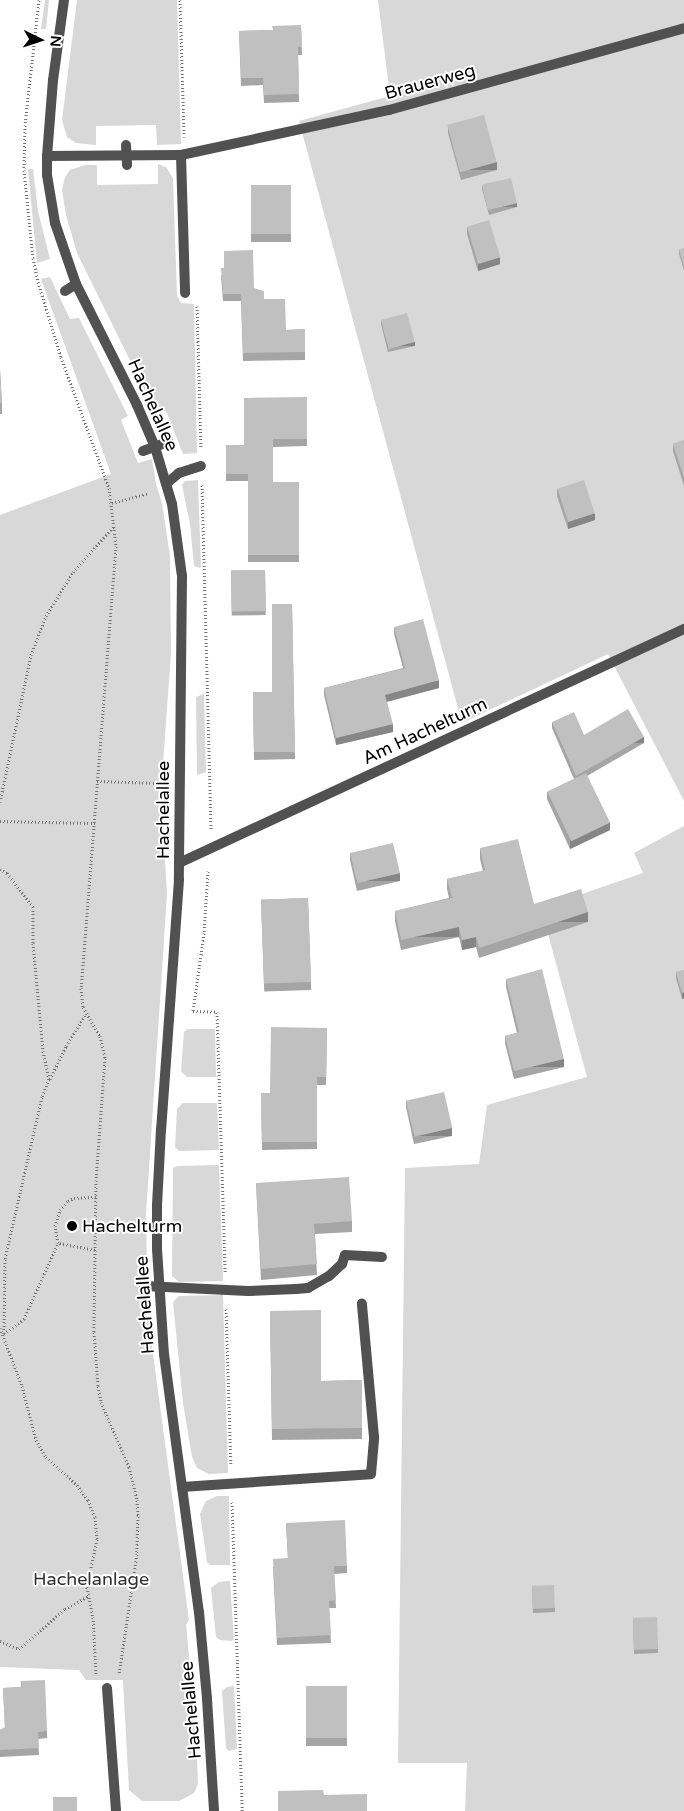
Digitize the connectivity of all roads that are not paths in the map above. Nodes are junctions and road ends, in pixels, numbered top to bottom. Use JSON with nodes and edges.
{"nodes":[{"id":1,"x":64,"y":0,"type":"edge"},
{"id":2,"x":684,"y":28,"type":"edge"},
{"id":3,"x":181,"y":155,"type":"junction"},
{"id":4,"x":47,"y":156,"type":"junction"},
{"id":5,"x":76,"y":284,"type":"junction"},
{"id":6,"x":65,"y":291,"type":"dead end"},
{"id":7,"x":185,"y":293,"type":"road end"},
{"id":8,"x":168,"y":442,"type":"dead end"},
{"id":9,"x":155,"y":447,"type":"junction"},
{"id":10,"x":143,"y":452,"type":"dead end"},
{"id":11,"x":201,"y":466,"type":"road end"},
{"id":12,"x":167,"y":483,"type":"junction"},
{"id":13,"x":684,"y":629,"type":"edge"},
{"id":14,"x":179,"y":863,"type":"junction"},
{"id":15,"x":382,"y":1257,"type":"dead end"},
{"id":16,"x":144,"y":1286,"type":"dead end"},
{"id":17,"x":159,"y":1287,"type":"junction"},
{"id":18,"x":362,"y":1304,"type":"dead end"},
{"id":19,"x":182,"y":1487,"type":"junction"},
{"id":20,"x":108,"y":1688,"type":"dead end"},
{"id":21,"x":116,"y":1811,"type":"edge"},
{"id":22,"x":214,"y":1811,"type":"edge"}],
"edges":[{"from":1,"to":4,"type":"street","name":"Hachelallee"},
{"from":2,"to":3,"type":"street","name":"Brauerweg"},
{"from":3,"to":4,"type":"street"},
{"from":3,"to":7,"type":"street"},
{"from":4,"to":5,"type":"street","name":"Hachelallee"},
{"from":5,"to":6,"type":"street"},
{"from":5,"to":9,"type":"street","name":"Hachelallee"},
{"from":8,"to":9,"type":"street"},
{"from":9,"to":10,"type":"street"},
{"from":9,"to":12,"type":"street","name":"Hachelallee"},
{"from":11,"to":12,"type":"street"},
{"from":12,"to":14,"type":"street","name":"Hachelallee"},
{"from":13,"to":14,"type":"street","name":"Am Hachelturm"},
{"from":14,"to":17,"type":"street","name":"Hachelallee"},
{"from":15,"to":17,"type":"street"},
{"from":16,"to":17,"type":"street"},
{"from":17,"to":19,"type":"street","name":"Hachelallee"},
{"from":18,"to":19,"type":"street"},
{"from":19,"to":22,"type":"street","name":"Hachelallee"},
{"from":20,"to":21,"type":"street"}]}
